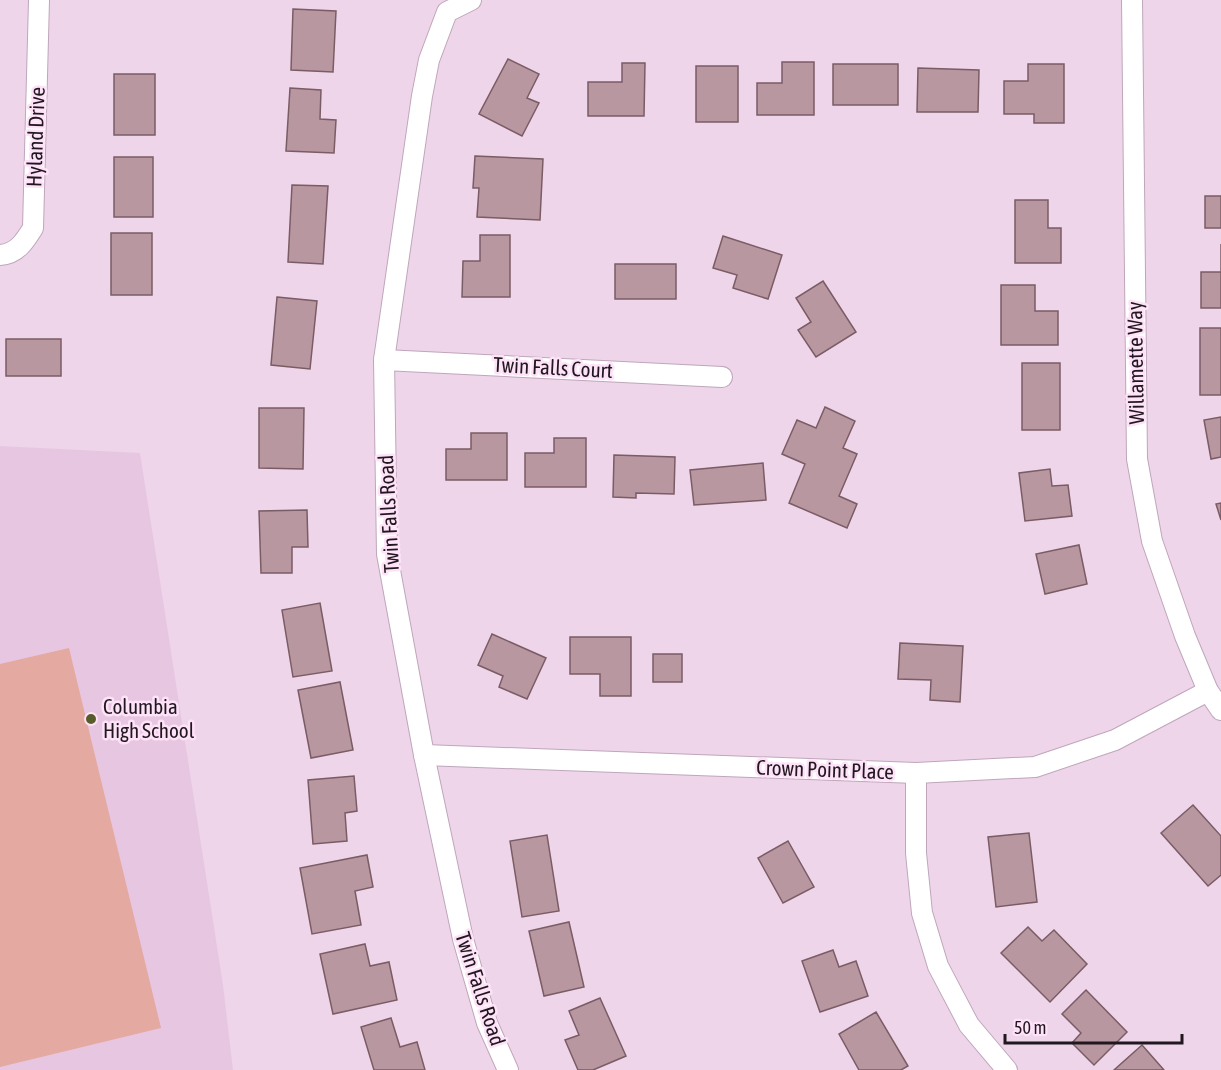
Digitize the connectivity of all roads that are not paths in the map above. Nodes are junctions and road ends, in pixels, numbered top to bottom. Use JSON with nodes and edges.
{"nodes":[{"id":1,"x":39,"y":0,"type":"edge"},
{"id":2,"x":471,"y":0,"type":"edge"},
{"id":3,"x":1132,"y":0,"type":"edge"},
{"id":4,"x":0,"y":255,"type":"edge"},
{"id":5,"x":384,"y":360,"type":"junction"},
{"id":6,"x":722,"y":377,"type":"dead end"},
{"id":7,"x":1208,"y":691,"type":"junction"},
{"id":8,"x":1221,"y":710,"type":"edge"},
{"id":9,"x":424,"y":755,"type":"junction"},
{"id":10,"x":916,"y":773,"type":"junction"},
{"id":11,"x":508,"y":1070,"type":"edge"},
{"id":12,"x":1007,"y":1070,"type":"edge"}],
"edges":[{"from":1,"to":4,"type":"street","name":"Hyland Drive"},
{"from":2,"to":5,"type":"street","name":"Twin Falls Road"},
{"from":3,"to":7,"type":"street","name":"Willamette Way"},
{"from":5,"to":6,"type":"street","name":"Twin Falls Court"},
{"from":5,"to":9,"type":"street","name":"Twin Falls Road"},
{"from":7,"to":8,"type":"street","name":"Willamette Way"},
{"from":7,"to":10,"type":"street","name":"Crown Point Place"},
{"from":9,"to":10,"type":"street","name":"Crown Point Place"},
{"from":9,"to":11,"type":"street","name":"Twin Falls Road"},
{"from":10,"to":12,"type":"street"}]}
